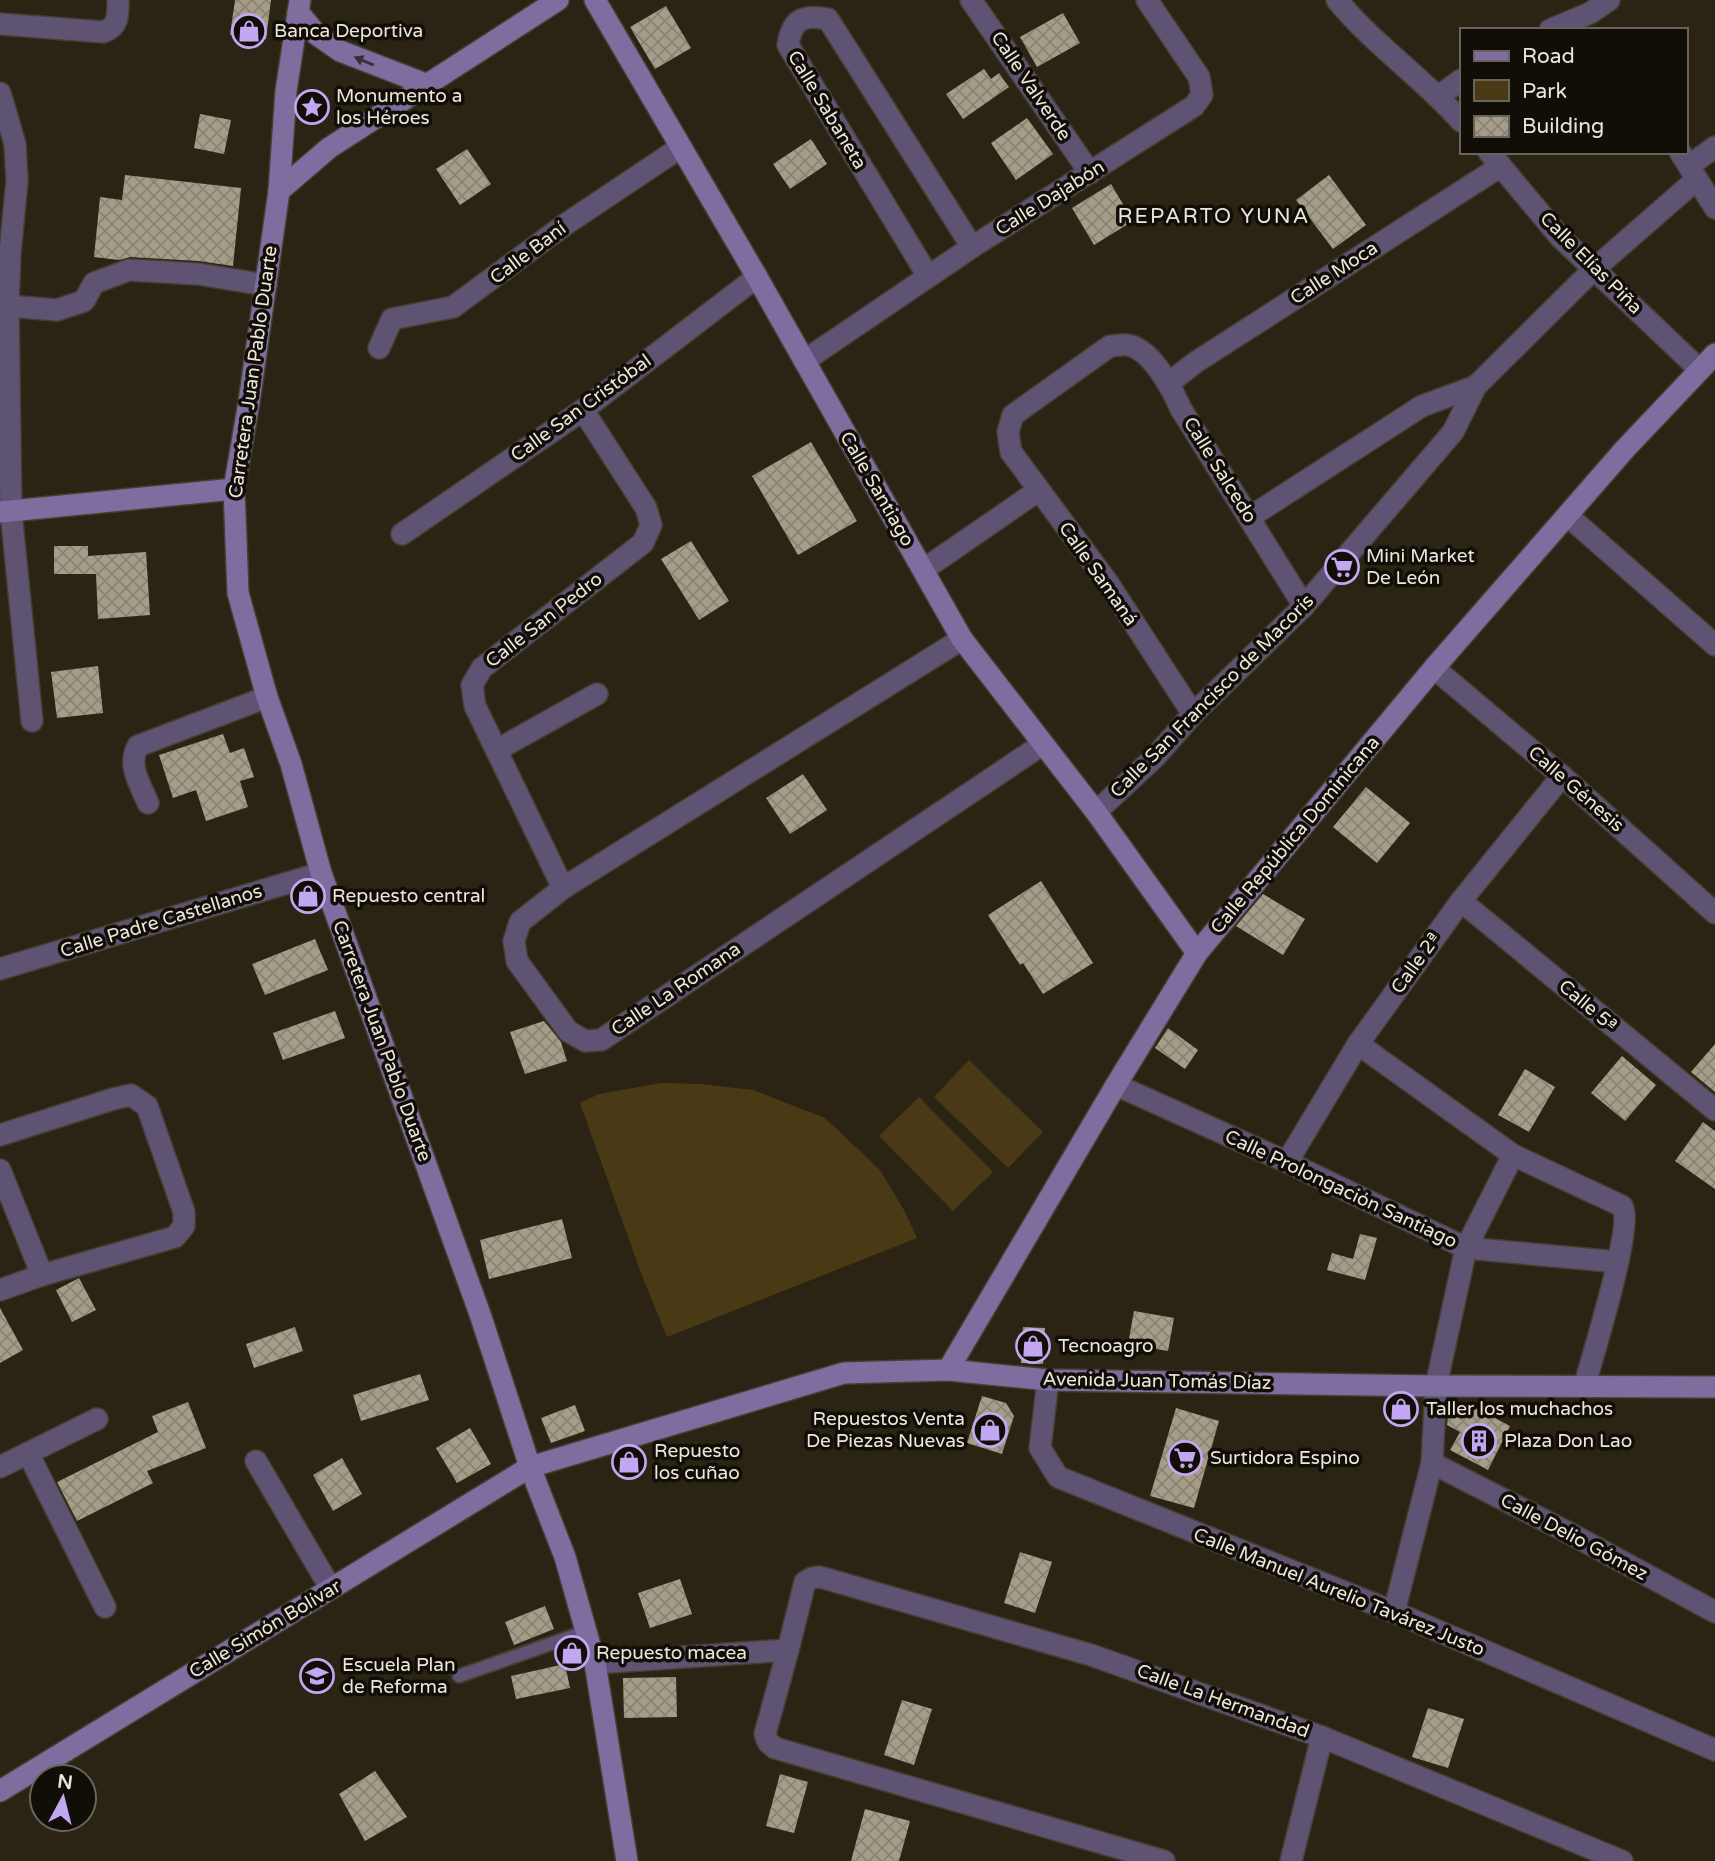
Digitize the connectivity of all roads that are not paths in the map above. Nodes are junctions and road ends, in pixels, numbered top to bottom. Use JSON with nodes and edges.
{"nodes":[{"id":1,"x":118,"y":0,"type":"edge"},
{"id":2,"x":558,"y":0,"type":"edge"},
{"id":3,"x":595,"y":0,"type":"edge"},
{"id":4,"x":971,"y":0,"type":"edge"},
{"id":5,"x":1147,"y":0,"type":"edge"},
{"id":6,"x":1337,"y":0,"type":"edge"},
{"id":7,"x":1609,"y":0,"type":"edge"},
{"id":8,"x":299,"y":6,"type":"edge"},
{"id":9,"x":1596,"y":22,"type":"edge"},
{"id":10,"x":0,"y":24,"type":"edge"},
{"id":11,"x":1562,"y":28,"type":"edge"},
{"id":12,"x":1460,"y":81,"type":"edge"},
{"id":13,"x":428,"y":85,"type":"junction"},
{"id":14,"x":0,"y":93,"type":"edge"},
{"id":15,"x":1439,"y":96,"type":"junction"},
{"id":16,"x":1460,"y":120,"type":"edge"},
{"id":17,"x":681,"y":147,"type":"junction"},
{"id":18,"x":1715,"y":147,"type":"edge"},
{"id":19,"x":1495,"y":159,"type":"edge"},
{"id":20,"x":1689,"y":166,"type":"edge"},
{"id":21,"x":1090,"y":173,"type":"junction"},
{"id":22,"x":279,"y":191,"type":"junction"},
{"id":23,"x":1715,"y":208,"type":"edge"},
{"id":24,"x":971,"y":247,"type":"junction"},
{"id":25,"x":5,"y":253,"type":"edge"},
{"id":26,"x":1594,"y":269,"type":"junction"},
{"id":27,"x":928,"y":276,"type":"junction"},
{"id":28,"x":757,"y":277,"type":"junction"},
{"id":29,"x":266,"y":285,"type":"junction"},
{"id":30,"x":8,"y":306,"type":"junction"},
{"id":31,"x":379,"y":348,"type":"dead end"},
{"id":32,"x":1715,"y":354,"type":"edge"},
{"id":33,"x":804,"y":361,"type":"junction"},
{"id":34,"x":1699,"y":369,"type":"junction"},
{"id":35,"x":1169,"y":383,"type":"junction"},
{"id":36,"x":1476,"y":386,"type":"junction"},
{"id":37,"x":583,"y":410,"type":"junction"},
{"id":38,"x":1008,"y":432,"type":"joint"},
{"id":39,"x":233,"y":489,"type":"junction"},
{"id":40,"x":1039,"y":490,"type":"junction"},
{"id":41,"x":6,"y":512,"type":"edge"},
{"id":42,"x":1568,"y":516,"type":"junction"},
{"id":43,"x":1250,"y":517,"type":"junction"},
{"id":44,"x":402,"y":534,"type":"dead end"},
{"id":45,"x":923,"y":570,"type":"junction"},
{"id":46,"x":1304,"y":606,"type":"junction"},
{"id":47,"x":962,"y":639,"type":"junction"},
{"id":48,"x":1715,"y":645,"type":"edge"},
{"id":49,"x":1434,"y":668,"type":"junction"},
{"id":50,"x":597,"y":694,"type":"dead end"},
{"id":51,"x":267,"y":697,"type":"junction"},
{"id":52,"x":1194,"y":714,"type":"junction"},
{"id":53,"x":32,"y":720,"type":"dead end"},
{"id":54,"x":1044,"y":744,"type":"junction"},
{"id":55,"x":497,"y":750,"type":"junction"},
{"id":56,"x":1562,"y":776,"type":"junction"},
{"id":57,"x":148,"y":803,"type":"dead end"},
{"id":58,"x":1096,"y":812,"type":"junction"},
{"id":59,"x":321,"y":873,"type":"junction"},
{"id":60,"x":563,"y":888,"type":"junction"},
{"id":61,"x":1461,"y":901,"type":"junction"},
{"id":62,"x":1715,"y":913,"type":"edge"},
{"id":63,"x":1197,"y":953,"type":"junction"},
{"id":64,"x":0,"y":969,"type":"edge"},
{"id":65,"x":1358,"y":1044,"type":"junction"},
{"id":66,"x":1116,"y":1085,"type":"junction"},
{"id":67,"x":1715,"y":1111,"type":"edge"},
{"id":68,"x":0,"y":1135,"type":"edge"},
{"id":69,"x":1513,"y":1155,"type":"junction"},
{"id":70,"x":1287,"y":1162,"type":"junction"},
{"id":71,"x":0,"y":1170,"type":"edge"},
{"id":72,"x":1465,"y":1248,"type":"junction"},
{"id":73,"x":1618,"y":1262,"type":"junction"},
{"id":74,"x":42,"y":1275,"type":"junction"},
{"id":75,"x":0,"y":1290,"type":"edge"},
{"id":76,"x":948,"y":1370,"type":"junction"},
{"id":77,"x":1048,"y":1380,"type":"junction"},
{"id":78,"x":1436,"y":1386,"type":"junction"},
{"id":79,"x":1584,"y":1387,"type":"junction"},
{"id":80,"x":1715,"y":1387,"type":"edge"},
{"id":81,"x":97,"y":1419,"type":"dead end"},
{"id":82,"x":28,"y":1453,"type":"junction"},
{"id":83,"x":256,"y":1461,"type":"dead end"},
{"id":84,"x":1432,"y":1463,"type":"junction"},
{"id":85,"x":0,"y":1467,"type":"edge"},
{"id":86,"x":530,"y":1467,"type":"junction"},
{"id":87,"x":331,"y":1589,"type":"junction"},
{"id":88,"x":105,"y":1607,"type":"dead end"},
{"id":89,"x":1394,"y":1612,"type":"junction"},
{"id":90,"x":1715,"y":1612,"type":"edge"},
{"id":91,"x":587,"y":1631,"type":"junction"},
{"id":92,"x":788,"y":1650,"type":"junction"},
{"id":93,"x":595,"y":1663,"type":"junction"},
{"id":94,"x":459,"y":1676,"type":"dead end"},
{"id":95,"x":1322,"y":1737,"type":"junction"},
{"id":96,"x":1715,"y":1750,"type":"edge"},
{"id":97,"x":0,"y":1791,"type":"edge"},
{"id":98,"x":627,"y":1861,"type":"edge"},
{"id":99,"x":1164,"y":1861,"type":"edge"},
{"id":100,"x":1291,"y":1861,"type":"edge"},
{"id":101,"x":1622,"y":1861,"type":"edge"}],
"edges":[{"from":1,"to":10,"type":"street"},
{"from":2,"to":13,"type":"street"},
{"from":3,"to":17,"type":"street","name":"Calle Santiago"},
{"from":4,"to":21,"type":"street","name":"Calle Valverde"},
{"from":5,"to":21,"type":"street","name":"Calle Dajabón"},
{"from":6,"to":15,"type":"street"},
{"from":7,"to":9,"type":"street"},
{"from":13,"to":8,"type":"street","one_way":true},
{"from":8,"to":22,"type":"street","name":"Carretera Juan Pablo Duarte"},
{"from":9,"to":11,"type":"street"},
{"from":12,"to":15,"type":"street"},
{"from":13,"to":22,"type":"street"},
{"from":14,"to":25,"type":"street"},
{"from":15,"to":16,"type":"street"},
{"from":17,"to":28,"type":"street","name":"Calle Santiago"},
{"from":17,"to":31,"type":"street","name":"Calle Baní"},
{"from":18,"to":20,"type":"street","name":"Calle San Francisco de Macorís"},
{"from":19,"to":26,"type":"street","name":"Calle Elías Piña"},
{"from":19,"to":35,"type":"street","name":"Calle Moca"},
{"from":20,"to":23,"type":"street"},
{"from":20,"to":26,"type":"street","name":"Calle San Francisco de Macorís"},
{"from":21,"to":24,"type":"street","name":"Calle Dajabón"},
{"from":22,"to":29,"type":"street","name":"Carretera Juan Pablo Duarte"},
{"from":24,"to":27,"type":"street","name":"Calle Dajabón"},
{"from":24,"to":27,"type":"street","name":"Calle Sabaneta"},
{"from":25,"to":30,"type":"street"},
{"from":26,"to":34,"type":"street","name":"Calle Elías Piña"},
{"from":26,"to":36,"type":"street","name":"Calle San Francisco de Macorís"},
{"from":27,"to":33,"type":"street","name":"Calle Dajabón"},
{"from":28,"to":33,"type":"street","name":"Calle Santiago"},
{"from":28,"to":37,"type":"street","name":"Calle San Cristóbal"},
{"from":29,"to":30,"type":"street"},
{"from":29,"to":39,"type":"street","name":"Carretera Juan Pablo Duarte"},
{"from":30,"to":41,"type":"street"},
{"from":32,"to":34,"type":"street","name":"Calle República Dominicana"},
{"from":33,"to":45,"type":"street","name":"Calle Santiago"},
{"from":34,"to":42,"type":"street","name":"Calle República Dominicana"},
{"from":35,"to":38,"type":"street","name":"Calle Salcedo"},
{"from":35,"to":43,"type":"street","name":"Calle Salcedo"},
{"from":36,"to":43,"type":"street"},
{"from":36,"to":46,"type":"street","name":"Calle San Francisco de Macorís"},
{"from":37,"to":44,"type":"street","name":"Calle San Cristóbal"},
{"from":37,"to":55,"type":"street","name":"Calle San Pedro"},
{"from":38,"to":40,"type":"street","name":"Calle Samaná"},
{"from":39,"to":41,"type":"street"},
{"from":39,"to":51,"type":"street","name":"Carretera Juan Pablo Duarte"},
{"from":40,"to":45,"type":"street"},
{"from":40,"to":52,"type":"street","name":"Calle Samaná"},
{"from":41,"to":53,"type":"street"},
{"from":42,"to":48,"type":"street"},
{"from":42,"to":49,"type":"street","name":"Calle República Dominicana"},
{"from":43,"to":46,"type":"street","name":"Calle Salcedo"},
{"from":45,"to":47,"type":"street","name":"Calle Santiago"},
{"from":46,"to":52,"type":"street","name":"Calle San Francisco de Macorís"},
{"from":47,"to":54,"type":"street","name":"Calle Santiago"},
{"from":47,"to":60,"type":"street","name":"Calle La Romana"},
{"from":49,"to":56,"type":"street","name":"Calle Génesis"},
{"from":49,"to":63,"type":"street","name":"Calle República Dominicana"},
{"from":50,"to":55,"type":"street"},
{"from":51,"to":57,"type":"street"},
{"from":51,"to":59,"type":"street","name":"Carretera Juan Pablo Duarte"},
{"from":52,"to":58,"type":"street","name":"Calle San Francisco de Macorís"},
{"from":54,"to":58,"type":"street","name":"Calle Santiago"},
{"from":54,"to":60,"type":"street","name":"Calle La Romana"},
{"from":55,"to":60,"type":"street","name":"Calle San Pedro"},
{"from":56,"to":61,"type":"street","name":"Calle 2ª"},
{"from":56,"to":62,"type":"street","name":"Calle Génesis"},
{"from":58,"to":63,"type":"street","name":"Calle Santiago"},
{"from":59,"to":64,"type":"street","name":"Calle Padre Castellanos"},
{"from":59,"to":86,"type":"street","name":"Carretera Juan Pablo Duarte"},
{"from":61,"to":65,"type":"street","name":"Calle 2ª"},
{"from":61,"to":67,"type":"street","name":"Calle 5ª"},
{"from":63,"to":66,"type":"street","name":"Calle República Dominicana"},
{"from":65,"to":69,"type":"street"},
{"from":65,"to":70,"type":"street","name":"Calle 2ª"},
{"from":66,"to":70,"type":"street","name":"Calle Prolongación Santiago"},
{"from":66,"to":76,"type":"street","name":"Calle República Dominicana"},
{"from":68,"to":74,"type":"street"},
{"from":69,"to":72,"type":"street"},
{"from":69,"to":73,"type":"street"},
{"from":70,"to":72,"type":"street","name":"Calle Prolongación Santiago"},
{"from":71,"to":74,"type":"street"},
{"from":72,"to":73,"type":"street","name":"Calle Prolongación Santiago"},
{"from":72,"to":78,"type":"street"},
{"from":73,"to":79,"type":"street"},
{"from":74,"to":75,"type":"street"},
{"from":76,"to":77,"type":"street","name":"Avenida Juan Tomás Díaz"},
{"from":76,"to":86,"type":"street","name":"Avenida Juan Tomás Díaz"},
{"from":77,"to":78,"type":"street","name":"Avenida Juan Tomás Díaz"},
{"from":77,"to":89,"type":"street","name":"Calle Manuel Aurelio Tavárez Justo"},
{"from":78,"to":79,"type":"street","name":"Avenida Juan Tomás Díaz"},
{"from":78,"to":84,"type":"street"},
{"from":79,"to":80,"type":"street","name":"Avenida Juan Tomás Díaz"},
{"from":81,"to":82,"type":"street"},
{"from":82,"to":85,"type":"street"},
{"from":82,"to":88,"type":"street"},
{"from":83,"to":87,"type":"street"},
{"from":84,"to":89,"type":"street"},
{"from":84,"to":90,"type":"street","name":"Calle Delio Gómez"},
{"from":86,"to":87,"type":"street","name":"Calle Simón Bolívar"},
{"from":86,"to":91,"type":"street","name":"Carretera Juan Pablo Duarte"},
{"from":87,"to":97,"type":"street","name":"Calle Simón Bolívar"},
{"from":89,"to":96,"type":"street","name":"Calle Manuel Aurelio Tavárez Justo"},
{"from":91,"to":93,"type":"street","name":"Carretera Juan Pablo Duarte"},
{"from":91,"to":94,"type":"lane"},
{"from":92,"to":93,"type":"street"},
{"from":92,"to":95,"type":"street","name":"Calle La Hermandad"},
{"from":92,"to":99,"type":"street"},
{"from":93,"to":98,"type":"street","name":"Carretera Juan Pablo Duarte"},
{"from":95,"to":100,"type":"street"},
{"from":95,"to":101,"type":"street","name":"Calle La Hermandad"}]}
